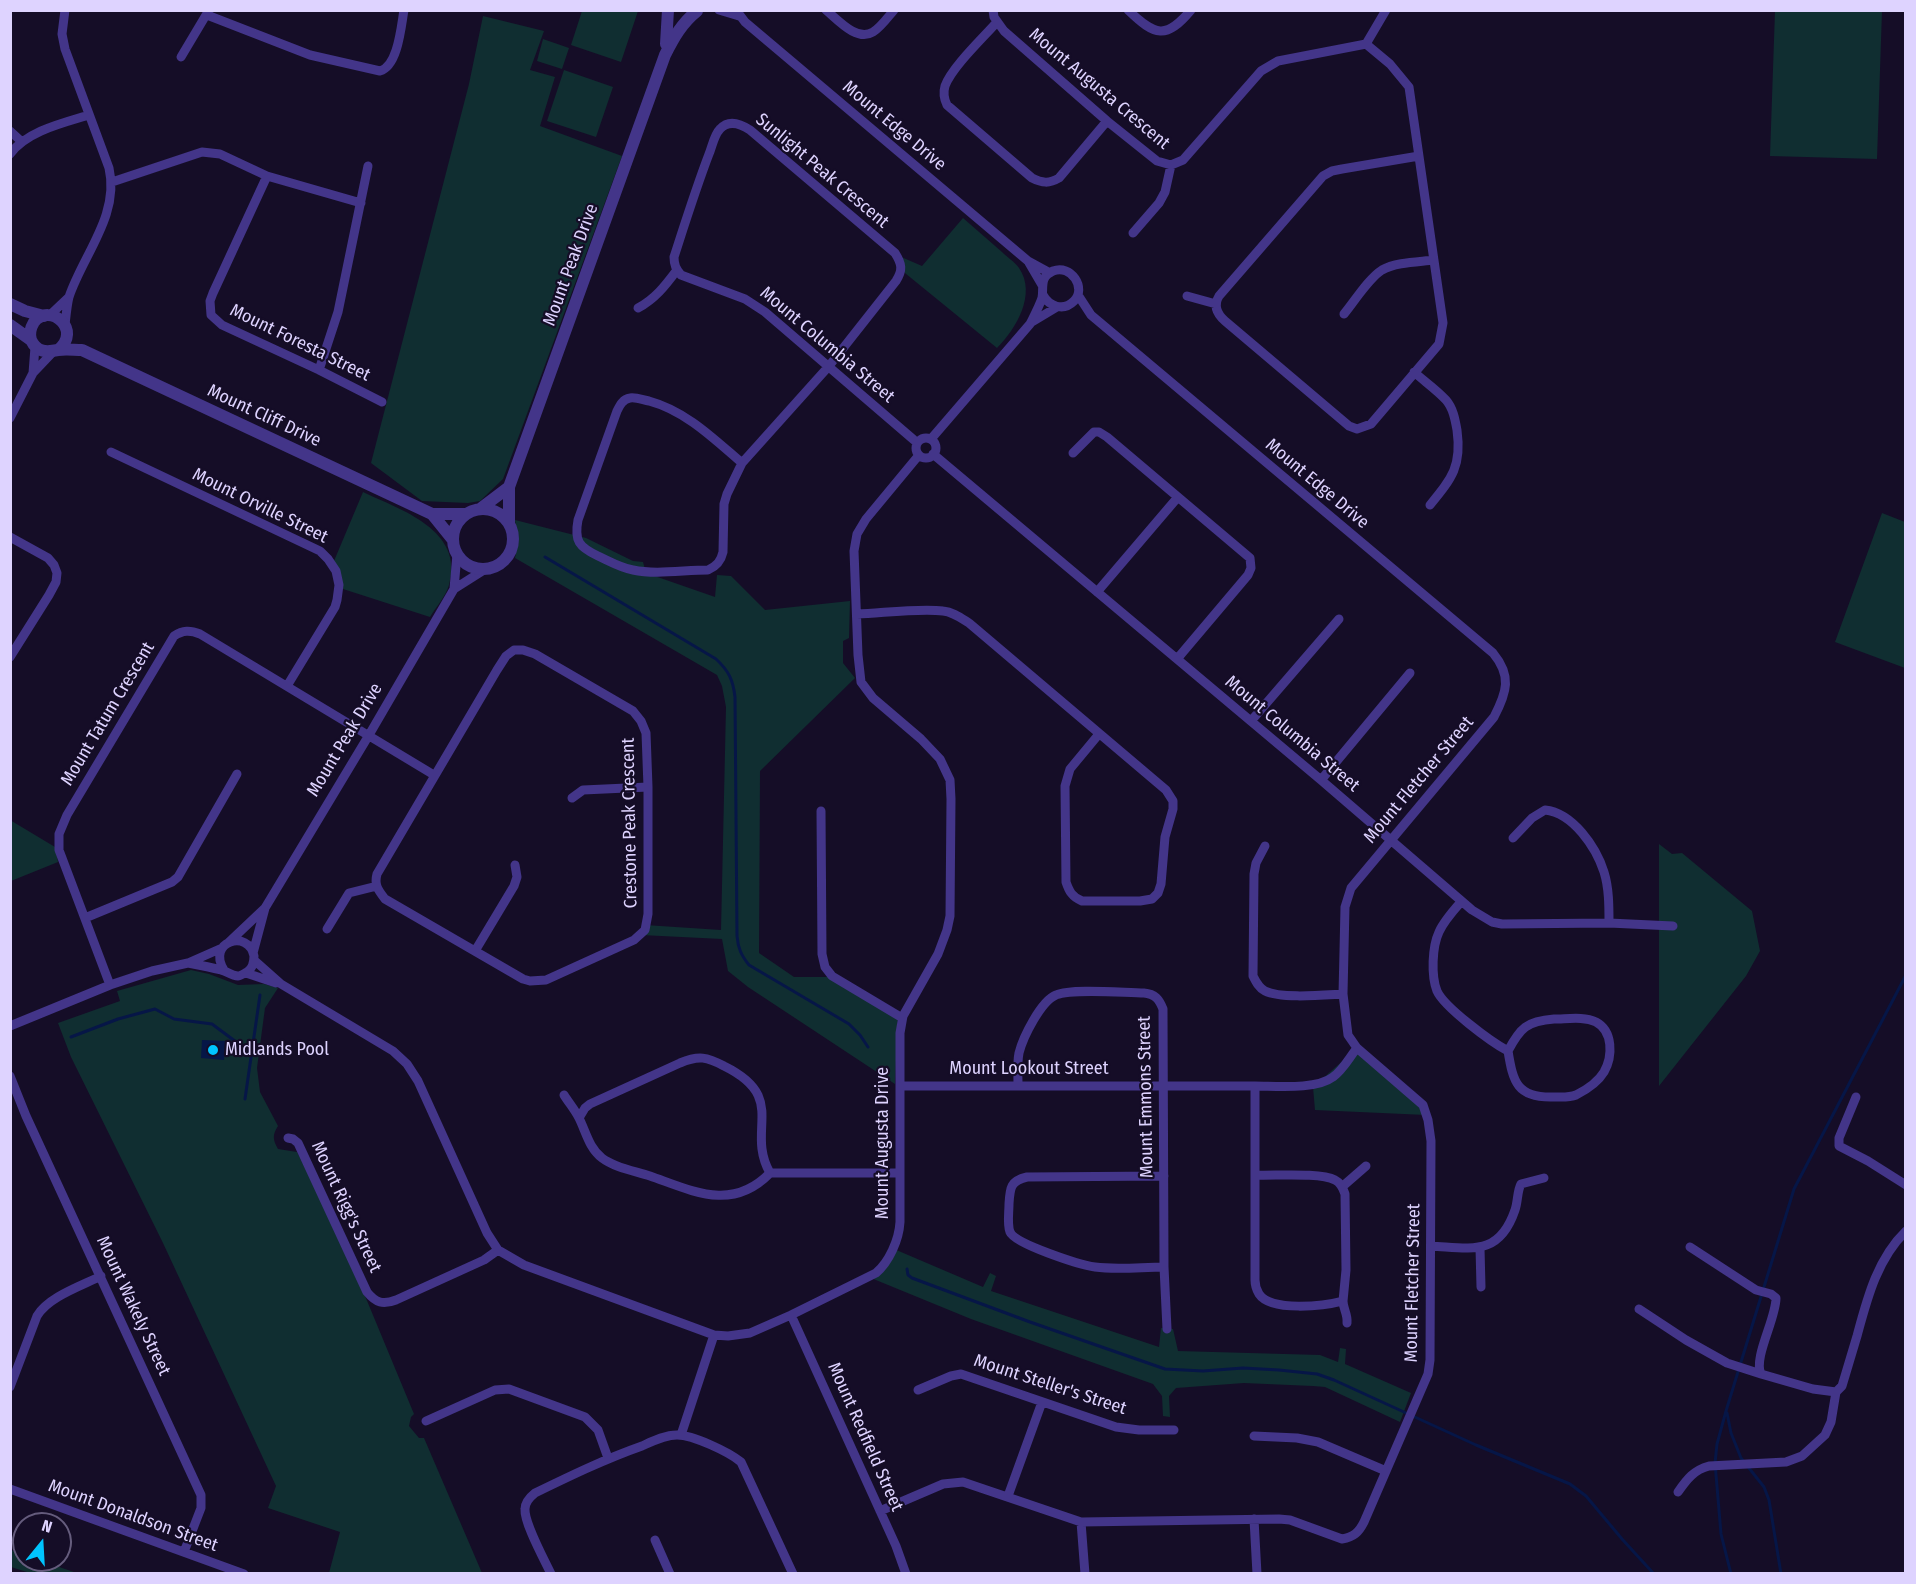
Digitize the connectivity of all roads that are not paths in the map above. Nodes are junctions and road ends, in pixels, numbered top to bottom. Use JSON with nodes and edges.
{"nodes":[{"id":1,"x":65,"y":10,"type":"edge"},
{"id":2,"x":404,"y":10,"type":"edge"},
{"id":3,"x":668,"y":10,"type":"edge"},
{"id":4,"x":719,"y":10,"type":"edge"},
{"id":5,"x":826,"y":10,"type":"edge"},
{"id":6,"x":894,"y":10,"type":"edge"},
{"id":7,"x":993,"y":10,"type":"edge"},
{"id":8,"x":1128,"y":10,"type":"edge"},
{"id":9,"x":1191,"y":10,"type":"edge"},
{"id":10,"x":1386,"y":10,"type":"edge"},
{"id":11,"x":697,"y":11,"type":"edge"},
{"id":12,"x":208,"y":13,"type":"edge"},
{"id":13,"x":738,"y":14,"type":"edge"},
{"id":14,"x":997,"y":22,"type":"junction"},
{"id":15,"x":1366,"y":44,"type":"junction"},
{"id":16,"x":665,"y":55,"type":"junction"},
{"id":17,"x":181,"y":57,"type":"dead end"},
{"id":18,"x":89,"y":115,"type":"junction"},
{"id":19,"x":1107,"y":121,"type":"junction"},
{"id":20,"x":10,"y":131,"type":"edge"},
{"id":21,"x":22,"y":142,"type":"junction"},
{"id":22,"x":10,"y":154,"type":"edge"},
{"id":23,"x":1419,"y":156,"type":"junction"},
{"id":24,"x":1171,"y":165,"type":"junction"},
{"id":25,"x":368,"y":166,"type":"dead end"},
{"id":26,"x":267,"y":176,"type":"junction"},
{"id":27,"x":112,"y":182,"type":"junction"},
{"id":28,"x":361,"y":203,"type":"junction"},
{"id":29,"x":1133,"y":233,"type":"dead end"},
{"id":30,"x":1434,"y":260,"type":"junction"},
{"id":31,"x":1028,"y":261,"type":"junction"},
{"id":32,"x":677,"y":270,"type":"junction"},
{"id":33,"x":1050,"y":273,"type":"junction"},
{"id":34,"x":1042,"y":290,"type":"junction"},
{"id":35,"x":1078,"y":295,"type":"junction"},
{"id":36,"x":1187,"y":296,"type":"dead end"},
{"id":37,"x":69,"y":297,"type":"junction"},
{"id":38,"x":10,"y":304,"type":"edge"},
{"id":39,"x":1216,"y":304,"type":"junction"},
{"id":40,"x":1067,"y":306,"type":"junction"},
{"id":41,"x":1057,"y":307,"type":"junction"},
{"id":42,"x":638,"y":308,"type":"dead end"},
{"id":43,"x":1344,"y":314,"type":"dead end"},
{"id":44,"x":1092,"y":315,"type":"junction"},
{"id":45,"x":47,"y":316,"type":"junction"},
{"id":46,"x":1030,"y":324,"type":"junction"},
{"id":47,"x":10,"y":325,"type":"edge"},
{"id":48,"x":66,"y":327,"type":"junction"},
{"id":49,"x":33,"y":343,"type":"junction"},
{"id":50,"x":82,"y":350,"type":"junction"},
{"id":51,"x":55,"y":351,"type":"junction"},
{"id":52,"x":828,"y":366,"type":"junction"},
{"id":53,"x":319,"y":370,"type":"junction"},
{"id":54,"x":1414,"y":372,"type":"junction"},
{"id":55,"x":33,"y":373,"type":"junction"},
{"id":56,"x":382,"y":402,"type":"dead end"},
{"id":57,"x":10,"y":418,"type":"edge"},
{"id":58,"x":931,"y":439,"type":"junction"},
{"id":59,"x":917,"y":442,"type":"junction"},
{"id":60,"x":111,"y":452,"type":"dead end"},
{"id":61,"x":1073,"y":453,"type":"dead end"},
{"id":62,"x":933,"y":454,"type":"junction"},
{"id":63,"x":919,"y":455,"type":"junction"},
{"id":64,"x":742,"y":463,"type":"junction"},
{"id":65,"x":509,"y":487,"type":"junction"},
{"id":66,"x":1178,"y":496,"type":"junction"},
{"id":67,"x":1430,"y":505,"type":"dead end"},
{"id":68,"x":480,"y":509,"type":"junction"},
{"id":69,"x":432,"y":514,"type":"junction"},
{"id":70,"x":466,"y":514,"type":"junction"},
{"id":71,"x":509,"y":523,"type":"junction"},
{"id":72,"x":10,"y":537,"type":"edge"},
{"id":73,"x":453,"y":540,"type":"junction"},
{"id":74,"x":457,"y":554,"type":"junction"},
{"id":75,"x":484,"y":570,"type":"junction"},
{"id":76,"x":454,"y":589,"type":"junction"},
{"id":77,"x":1098,"y":592,"type":"junction"},
{"id":78,"x":857,"y":615,"type":"junction"},
{"id":79,"x":1339,"y":619,"type":"dead end"},
{"id":80,"x":10,"y":657,"type":"edge"},
{"id":81,"x":1177,"y":659,"type":"junction"},
{"id":82,"x":1410,"y":673,"type":"dead end"},
{"id":83,"x":287,"y":686,"type":"junction"},
{"id":84,"x":1506,"y":686,"type":"joint"},
{"id":85,"x":1251,"y":722,"type":"junction"},
{"id":86,"x":1099,"y":734,"type":"junction"},
{"id":87,"x":369,"y":735,"type":"junction"},
{"id":88,"x":237,"y":774,"type":"dead end"},
{"id":89,"x":434,"y":775,"type":"junction"},
{"id":90,"x":1322,"y":780,"type":"junction"},
{"id":91,"x":648,"y":788,"type":"junction"},
{"id":92,"x":572,"y":798,"type":"dead end"},
{"id":93,"x":821,"y":811,"type":"dead end"},
{"id":94,"x":1513,"y":838,"type":"dead end"},
{"id":95,"x":1391,"y":839,"type":"junction"},
{"id":96,"x":1265,"y":846,"type":"dead end"},
{"id":97,"x":515,"y":865,"type":"dead end"},
{"id":98,"x":377,"y":886,"type":"junction"},
{"id":99,"x":1461,"y":902,"type":"junction"},
{"id":100,"x":265,"y":908,"type":"junction"},
{"id":101,"x":85,"y":918,"type":"junction"},
{"id":102,"x":1609,"y":923,"type":"junction"},
{"id":103,"x":1673,"y":926,"type":"dead end"},
{"id":104,"x":327,"y":929,"type":"dead end"},
{"id":105,"x":225,"y":945,"type":"junction"},
{"id":106,"x":475,"y":951,"type":"junction"},
{"id":107,"x":254,"y":957,"type":"junction"},
{"id":108,"x":188,"y":963,"type":"junction"},
{"id":109,"x":224,"y":970,"type":"junction"},
{"id":110,"x":246,"y":973,"type":"junction"},
{"id":111,"x":281,"y":984,"type":"junction"},
{"id":112,"x":110,"y":985,"type":"junction"},
{"id":113,"x":1343,"y":994,"type":"junction"},
{"id":114,"x":903,"y":1016,"type":"junction"},
{"id":115,"x":10,"y":1026,"type":"edge"},
{"id":116,"x":1357,"y":1048,"type":"junction"},
{"id":117,"x":1508,"y":1051,"type":"junction"},
{"id":118,"x":10,"y":1076,"type":"edge"},
{"id":119,"x":1017,"y":1085,"type":"junction"},
{"id":120,"x":901,"y":1086,"type":"junction"},
{"id":121,"x":1162,"y":1086,"type":"junction"},
{"id":122,"x":1255,"y":1086,"type":"junction"},
{"id":123,"x":564,"y":1095,"type":"dead end"},
{"id":124,"x":1856,"y":1097,"type":"dead end"},
{"id":125,"x":579,"y":1118,"type":"junction"},
{"id":126,"x":288,"y":1138,"type":"dead end"},
{"id":127,"x":1366,"y":1166,"type":"dead end"},
{"id":128,"x":770,"y":1173,"type":"junction"},
{"id":129,"x":899,"y":1173,"type":"junction"},
{"id":130,"x":1164,"y":1176,"type":"junction"},
{"id":131,"x":1255,"y":1176,"type":"junction"},
{"id":132,"x":1544,"y":1178,"type":"dead end"},
{"id":133,"x":1905,"y":1185,"type":"edge"},
{"id":134,"x":1343,"y":1186,"type":"junction"},
{"id":135,"x":1905,"y":1231,"type":"edge"},
{"id":136,"x":1431,"y":1246,"type":"junction"},
{"id":137,"x":1690,"y":1247,"type":"dead end"},
{"id":138,"x":1480,"y":1248,"type":"junction"},
{"id":139,"x":498,"y":1250,"type":"junction"},
{"id":140,"x":1164,"y":1267,"type":"junction"},
{"id":141,"x":101,"y":1276,"type":"junction"},
{"id":142,"x":1481,"y":1287,"type":"dead end"},
{"id":143,"x":1343,"y":1301,"type":"junction"},
{"id":144,"x":1639,"y":1309,"type":"dead end"},
{"id":145,"x":791,"y":1316,"type":"junction"},
{"id":146,"x":1347,"y":1323,"type":"dead end"},
{"id":147,"x":1167,"y":1329,"type":"dead end"},
{"id":148,"x":714,"y":1335,"type":"junction"},
{"id":149,"x":15,"y":1363,"type":"edge"},
{"id":150,"x":1761,"y":1374,"type":"junction"},
{"id":151,"x":10,"y":1387,"type":"edge"},
{"id":152,"x":918,"y":1390,"type":"dead end"},
{"id":153,"x":1836,"y":1392,"type":"junction"},
{"id":154,"x":1042,"y":1402,"type":"junction"},
{"id":155,"x":426,"y":1421,"type":"dead end"},
{"id":156,"x":1174,"y":1430,"type":"dead end"},
{"id":157,"x":681,"y":1435,"type":"junction"},
{"id":158,"x":1254,"y":1436,"type":"dead end"},
{"id":159,"x":609,"y":1458,"type":"junction"},
{"id":160,"x":1386,"y":1472,"type":"junction"},
{"id":161,"x":10,"y":1490,"type":"edge"},
{"id":162,"x":1678,"y":1492,"type":"dead end"},
{"id":163,"x":1008,"y":1496,"type":"junction"},
{"id":164,"x":880,"y":1511,"type":"junction"},
{"id":165,"x":1254,"y":1519,"type":"junction"},
{"id":166,"x":1081,"y":1522,"type":"junction"},
{"id":167,"x":655,"y":1540,"type":"dead end"},
{"id":168,"x":184,"y":1552,"type":"junction"},
{"id":169,"x":244,"y":1574,"type":"edge"},
{"id":170,"x":551,"y":1574,"type":"edge"},
{"id":171,"x":670,"y":1574,"type":"edge"},
{"id":172,"x":793,"y":1574,"type":"edge"},
{"id":173,"x":906,"y":1574,"type":"edge"},
{"id":174,"x":1085,"y":1574,"type":"edge"},
{"id":175,"x":1257,"y":1574,"type":"edge"}],
"edges":[{"from":1,"to":18,"type":"street"},
{"from":2,"to":12,"type":"street"},
{"from":3,"to":16,"type":"street","name":"Mount Peak Drive"},
{"from":4,"to":13,"type":"street","name":"Mount Edge Drive"},
{"from":5,"to":6,"type":"street"},
{"from":7,"to":14,"type":"street","name":"Mount Augusta Crescent"},
{"from":8,"to":9,"type":"street"},
{"from":10,"to":15,"type":"street"},
{"from":11,"to":16,"type":"street","name":"Mount Peak Drive"},
{"from":12,"to":17,"type":"street"},
{"from":13,"to":31,"type":"street","name":"Mount Edge Drive"},
{"from":14,"to":19,"type":"street","name":"Mount Augusta Crescent"},
{"from":14,"to":19,"type":"street"},
{"from":15,"to":23,"type":"street"},
{"from":15,"to":24,"type":"street","name":"Mount Augusta Crescent"},
{"from":16,"to":65,"type":"street","name":"Mount Peak Drive"},
{"from":18,"to":21,"type":"street"},
{"from":18,"to":27,"type":"street"},
{"from":19,"to":24,"type":"street","name":"Mount Augusta Crescent"},
{"from":20,"to":21,"type":"street"},
{"from":21,"to":22,"type":"street"},
{"from":23,"to":30,"type":"street"},
{"from":23,"to":39,"type":"street"},
{"from":24,"to":29,"type":"street"},
{"from":25,"to":28,"type":"street"},
{"from":26,"to":27,"type":"street"},
{"from":26,"to":28,"type":"street"},
{"from":26,"to":53,"type":"street","name":"Mount Foresta Street"},
{"from":27,"to":37,"type":"street"},
{"from":28,"to":53,"type":"street"},
{"from":30,"to":43,"type":"street"},
{"from":30,"to":54,"type":"street"},
{"from":31,"to":33,"type":"street","name":"Mount Edge Drive"},
{"from":31,"to":34,"type":"street","name":"Mount Edge Drive"},
{"from":32,"to":42,"type":"street"},
{"from":32,"to":52,"type":"street","name":"Mount Columbia Street"},
{"from":32,"to":52,"type":"street","name":"Sunlight Peak Crescent"},
{"from":33,"to":34,"type":"street"},
{"from":33,"to":35,"type":"street","name":"Mount Edge Drive"},
{"from":34,"to":41,"type":"street","name":"Mount Edge Drive"},
{"from":34,"to":46,"type":"street"},
{"from":35,"to":40,"type":"street"},
{"from":35,"to":44,"type":"street","name":"Mount Edge Drive"},
{"from":36,"to":39,"type":"street"},
{"from":37,"to":45,"type":"street"},
{"from":37,"to":48,"type":"street"},
{"from":38,"to":45,"type":"street"},
{"from":39,"to":54,"type":"street"},
{"from":40,"to":41,"type":"street","name":"Mount Edge Drive"},
{"from":40,"to":44,"type":"street","name":"Mount Edge Drive"},
{"from":41,"to":46,"type":"street"},
{"from":44,"to":84,"type":"street","name":"Mount Edge Drive"},
{"from":45,"to":48,"type":"street"},
{"from":45,"to":49,"type":"street"},
{"from":46,"to":58,"type":"street"},
{"from":47,"to":49,"type":"street"},
{"from":48,"to":50,"type":"street","name":"Mount Cliff Drive"},
{"from":48,"to":51,"type":"street"},
{"from":49,"to":51,"type":"street"},
{"from":49,"to":55,"type":"street"},
{"from":50,"to":51,"type":"street","name":"Mount Cliff Drive"},
{"from":50,"to":69,"type":"street","name":"Mount Cliff Drive"},
{"from":51,"to":55,"type":"street"},
{"from":52,"to":59,"type":"street","name":"Mount Columbia Street"},
{"from":52,"to":64,"type":"street"},
{"from":53,"to":56,"type":"street","name":"Mount Foresta Street"},
{"from":54,"to":67,"type":"street"},
{"from":55,"to":57,"type":"street"},
{"from":58,"to":59,"type":"street"},
{"from":58,"to":62,"type":"street"},
{"from":59,"to":63,"type":"street"},
{"from":60,"to":83,"type":"street","name":"Mount Orville Street"},
{"from":61,"to":66,"type":"street"},
{"from":62,"to":63,"type":"street"},
{"from":62,"to":77,"type":"street","name":"Mount Columbia Street"},
{"from":63,"to":78,"type":"street","name":"Mount Augusta Drive"},
{"from":64,"to":64,"type":"street"},
{"from":65,"to":68,"type":"street"},
{"from":65,"to":71,"type":"street","name":"Mount Peak Drive"},
{"from":66,"to":77,"type":"street"},
{"from":66,"to":81,"type":"street"},
{"from":68,"to":70,"type":"street"},
{"from":68,"to":71,"type":"street"},
{"from":69,"to":70,"type":"street","name":"Mount Cliff Drive"},
{"from":69,"to":73,"type":"street","name":"Mount Cliff Drive"},
{"from":70,"to":73,"type":"street"},
{"from":71,"to":75,"type":"street","name":"Mount Peak Drive"},
{"from":72,"to":80,"type":"street"},
{"from":73,"to":74,"type":"street","name":"Mount Peak Drive"},
{"from":74,"to":75,"type":"street"},
{"from":74,"to":76,"type":"street","name":"Mount Peak Drive"},
{"from":75,"to":76,"type":"street","name":"Mount Peak Drive"},
{"from":76,"to":87,"type":"street","name":"Mount Peak Drive"},
{"from":77,"to":81,"type":"street","name":"Mount Columbia Street"},
{"from":78,"to":86,"type":"street"},
{"from":78,"to":114,"type":"street","name":"Mount Augusta Drive"},
{"from":79,"to":85,"type":"street"},
{"from":81,"to":85,"type":"street","name":"Mount Columbia Street"},
{"from":82,"to":90,"type":"street"},
{"from":83,"to":87,"type":"street","name":"Mount Tatum Crescent"},
{"from":83,"to":101,"type":"street","name":"Mount Tatum Crescent"},
{"from":84,"to":95,"type":"street","name":"Mount Fletcher Street"},
{"from":85,"to":90,"type":"street","name":"Mount Columbia Street"},
{"from":86,"to":86,"type":"street"},
{"from":87,"to":89,"type":"street","name":"Mount Tatum Crescent"},
{"from":87,"to":100,"type":"street","name":"Mount Peak Drive"},
{"from":88,"to":101,"type":"street"},
{"from":89,"to":91,"type":"street","name":"Crestone Peak Crescent"},
{"from":89,"to":98,"type":"street","name":"Crestone Peak Crescent"},
{"from":90,"to":95,"type":"street","name":"Mount Columbia Street"},
{"from":91,"to":92,"type":"street"},
{"from":91,"to":106,"type":"street","name":"Crestone Peak Crescent"},
{"from":93,"to":114,"type":"street"},
{"from":94,"to":102,"type":"street"},
{"from":95,"to":99,"type":"street","name":"Mount Columbia Street"},
{"from":95,"to":113,"type":"street","name":"Mount Fletcher Street"},
{"from":96,"to":113,"type":"street"},
{"from":97,"to":106,"type":"street"},
{"from":98,"to":104,"type":"street"},
{"from":98,"to":106,"type":"street","name":"Crestone Peak Crescent"},
{"from":99,"to":102,"type":"street","name":"Mount Columbia Street"},
{"from":99,"to":117,"type":"street"},
{"from":100,"to":105,"type":"street","name":"Mount Peak Drive"},
{"from":100,"to":107,"type":"street","name":"Mount Peak Drive"},
{"from":101,"to":112,"type":"street","name":"Mount Tatum Crescent"},
{"from":102,"to":103,"type":"street","name":"Mount Columbia Street"},
{"from":105,"to":107,"type":"street"},
{"from":105,"to":108,"type":"street"},
{"from":105,"to":109,"type":"street"},
{"from":107,"to":110,"type":"street","name":"Mount Peak Drive"},
{"from":107,"to":111,"type":"street"},
{"from":108,"to":109,"type":"street"},
{"from":108,"to":112,"type":"street"},
{"from":109,"to":110,"type":"street"},
{"from":110,"to":111,"type":"street"},
{"from":111,"to":139,"type":"street"},
{"from":112,"to":115,"type":"street"},
{"from":113,"to":116,"type":"street","name":"Mount Fletcher Street"},
{"from":114,"to":120,"type":"street","name":"Mount Augusta Drive"},
{"from":116,"to":122,"type":"street","name":"Mount Lookout Street"},
{"from":116,"to":136,"type":"street","name":"Mount Fletcher Street"},
{"from":117,"to":117,"type":"street"},
{"from":118,"to":141,"type":"street","name":"Mount Wakely Street"},
{"from":119,"to":120,"type":"street","name":"Mount Lookout Street"},
{"from":119,"to":121,"type":"street","name":"Mount Lookout Street"},
{"from":119,"to":121,"type":"street","name":"Mount Emmons Street"},
{"from":120,"to":129,"type":"street","name":"Mount Augusta Drive"},
{"from":121,"to":122,"type":"street","name":"Mount Lookout Street"},
{"from":121,"to":130,"type":"street","name":"Mount Emmons Street"},
{"from":122,"to":131,"type":"street"},
{"from":123,"to":125,"type":"street"},
{"from":124,"to":133,"type":"street"},
{"from":125,"to":128,"type":"street"},
{"from":125,"to":128,"type":"street"},
{"from":126,"to":139,"type":"street","name":"Mount Rigg's Street"},
{"from":127,"to":134,"type":"street"},
{"from":128,"to":129,"type":"street"},
{"from":129,"to":145,"type":"street","name":"Mount Augusta Drive"},
{"from":130,"to":140,"type":"street","name":"Mount Emmons Street"},
{"from":130,"to":140,"type":"street"},
{"from":131,"to":134,"type":"street"},
{"from":131,"to":143,"type":"street"},
{"from":132,"to":138,"type":"street"},
{"from":134,"to":143,"type":"street"},
{"from":135,"to":153,"type":"street"},
{"from":136,"to":138,"type":"street"},
{"from":136,"to":160,"type":"street","name":"Mount Fletcher Street"},
{"from":137,"to":150,"type":"street"},
{"from":138,"to":142,"type":"street"},
{"from":139,"to":148,"type":"street","name":"Mount Augusta Drive"},
{"from":140,"to":147,"type":"street","name":"Mount Emmons Street"},
{"from":141,"to":149,"type":"street"},
{"from":141,"to":168,"type":"street","name":"Mount Wakely Street"},
{"from":143,"to":146,"type":"street"},
{"from":144,"to":150,"type":"street"},
{"from":145,"to":148,"type":"street","name":"Mount Augusta Drive"},
{"from":145,"to":164,"type":"street","name":"Mount Redfield Street"},
{"from":148,"to":157,"type":"street"},
{"from":149,"to":151,"type":"street"},
{"from":150,"to":153,"type":"street"},
{"from":152,"to":154,"type":"street","name":"Mount Steller's Street"},
{"from":153,"to":162,"type":"street"},
{"from":154,"to":156,"type":"street","name":"Mount Steller's Street"},
{"from":154,"to":163,"type":"street"},
{"from":155,"to":159,"type":"street"},
{"from":157,"to":159,"type":"street"},
{"from":157,"to":172,"type":"street"},
{"from":158,"to":160,"type":"street"},
{"from":159,"to":170,"type":"street"},
{"from":160,"to":165,"type":"street","name":"Mount Fletcher Street"},
{"from":161,"to":168,"type":"street","name":"Mount Donaldson Street"},
{"from":163,"to":164,"type":"street","name":"Mount Fletcher Street"},
{"from":163,"to":166,"type":"street","name":"Mount Fletcher Street"},
{"from":164,"to":173,"type":"street","name":"Mount Redfield Street"},
{"from":165,"to":166,"type":"street","name":"Mount Fletcher Street"},
{"from":165,"to":175,"type":"street"},
{"from":166,"to":174,"type":"street"},
{"from":167,"to":171,"type":"street"},
{"from":168,"to":169,"type":"street","name":"Mount Donaldson Street"}]}
